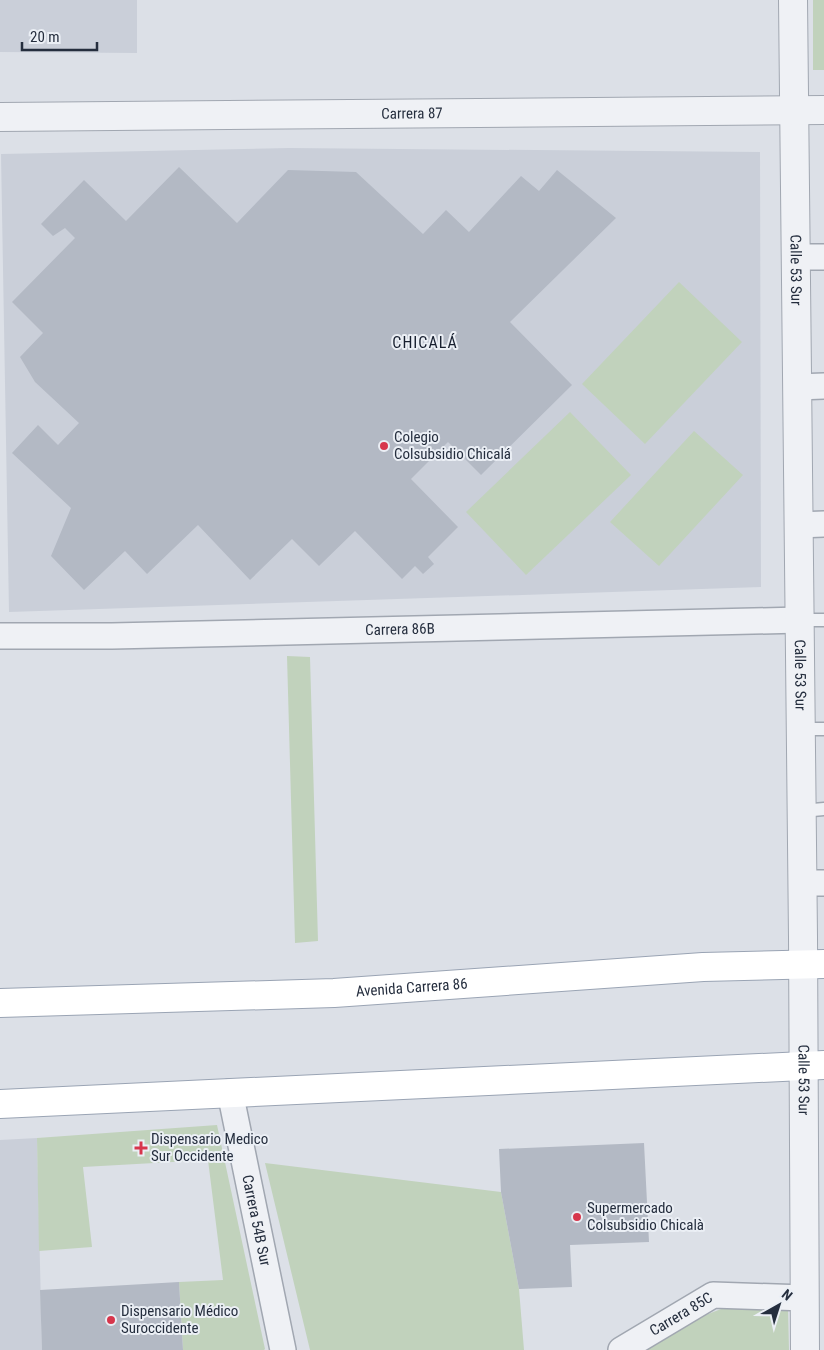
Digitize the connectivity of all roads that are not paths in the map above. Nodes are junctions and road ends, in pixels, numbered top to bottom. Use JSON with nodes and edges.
{"nodes":[{"id":1,"x":793,"y":0,"type":"edge"},
{"id":2,"x":794,"y":110,"type":"junction"},
{"id":3,"x":824,"y":110,"type":"edge"},
{"id":4,"x":0,"y":117,"type":"edge"},
{"id":5,"x":795,"y":257,"type":"junction"},
{"id":6,"x":824,"y":257,"type":"edge"},
{"id":7,"x":824,"y":386,"type":"edge"},
{"id":8,"x":797,"y":387,"type":"junction"},
{"id":9,"x":811,"y":524,"type":"edge"},
{"id":10,"x":812,"y":620,"type":"edge"},
{"id":11,"x":0,"y":636,"type":"edge"},
{"id":12,"x":812,"y":729,"type":"edge"},
{"id":13,"x":813,"y":810,"type":"edge"},
{"id":14,"x":813,"y":883,"type":"edge"},
{"id":15,"x":814,"y":964,"type":"edge"},
{"id":16,"x":0,"y":1003,"type":"edge"},
{"id":17,"x":814,"y":1066,"type":"edge"},
{"id":18,"x":230,"y":1092,"type":"junction"},
{"id":19,"x":0,"y":1104,"type":"edge"},
{"id":20,"x":805,"y":1298,"type":"junction"},
{"id":21,"x":283,"y":1350,"type":"edge"},
{"id":22,"x":621,"y":1350,"type":"edge"},
{"id":23,"x":806,"y":1350,"type":"edge"}],
"edges":[{"from":1,"to":2,"type":"street","name":"Calle 53 Sur"},
{"from":2,"to":3,"type":"street","name":"Carrera 87"},
{"from":2,"to":4,"type":"street","name":"Carrera 87"},
{"from":2,"to":5,"type":"street","name":"Calle 53 Sur"},
{"from":5,"to":6,"type":"street"},
{"from":5,"to":8,"type":"street","name":"Calle 53 Sur"},
{"from":7,"to":8,"type":"street"},
{"from":8,"to":9,"type":"street","name":"Calle 53 Sur"},
{"from":9,"to":10,"type":"street","name":"Calle 53 Sur"},
{"from":10,"to":11,"type":"street","name":"Carrera 86B"},
{"from":10,"to":12,"type":"street","name":"Calle 53 Sur"},
{"from":12,"to":13,"type":"street","name":"Calle 53 Sur"},
{"from":13,"to":14,"type":"street","name":"Calle 53 Sur"},
{"from":14,"to":15,"type":"street","name":"Calle 53 Sur"},
{"from":15,"to":16,"type":"main road","name":"Avenida Carrera 86"},
{"from":15,"to":17,"type":"street","name":"Calle 53 Sur"},
{"from":17,"to":18,"type":"main road"},
{"from":17,"to":20,"type":"street","name":"Calle 53 Sur"},
{"from":18,"to":19,"type":"main road"},
{"from":18,"to":21,"type":"street","name":"Carrera 54B Sur"},
{"from":20,"to":22,"type":"street","name":"Carrera 85C"},
{"from":20,"to":23,"type":"street","name":"Calle 53 Sur"}]}
